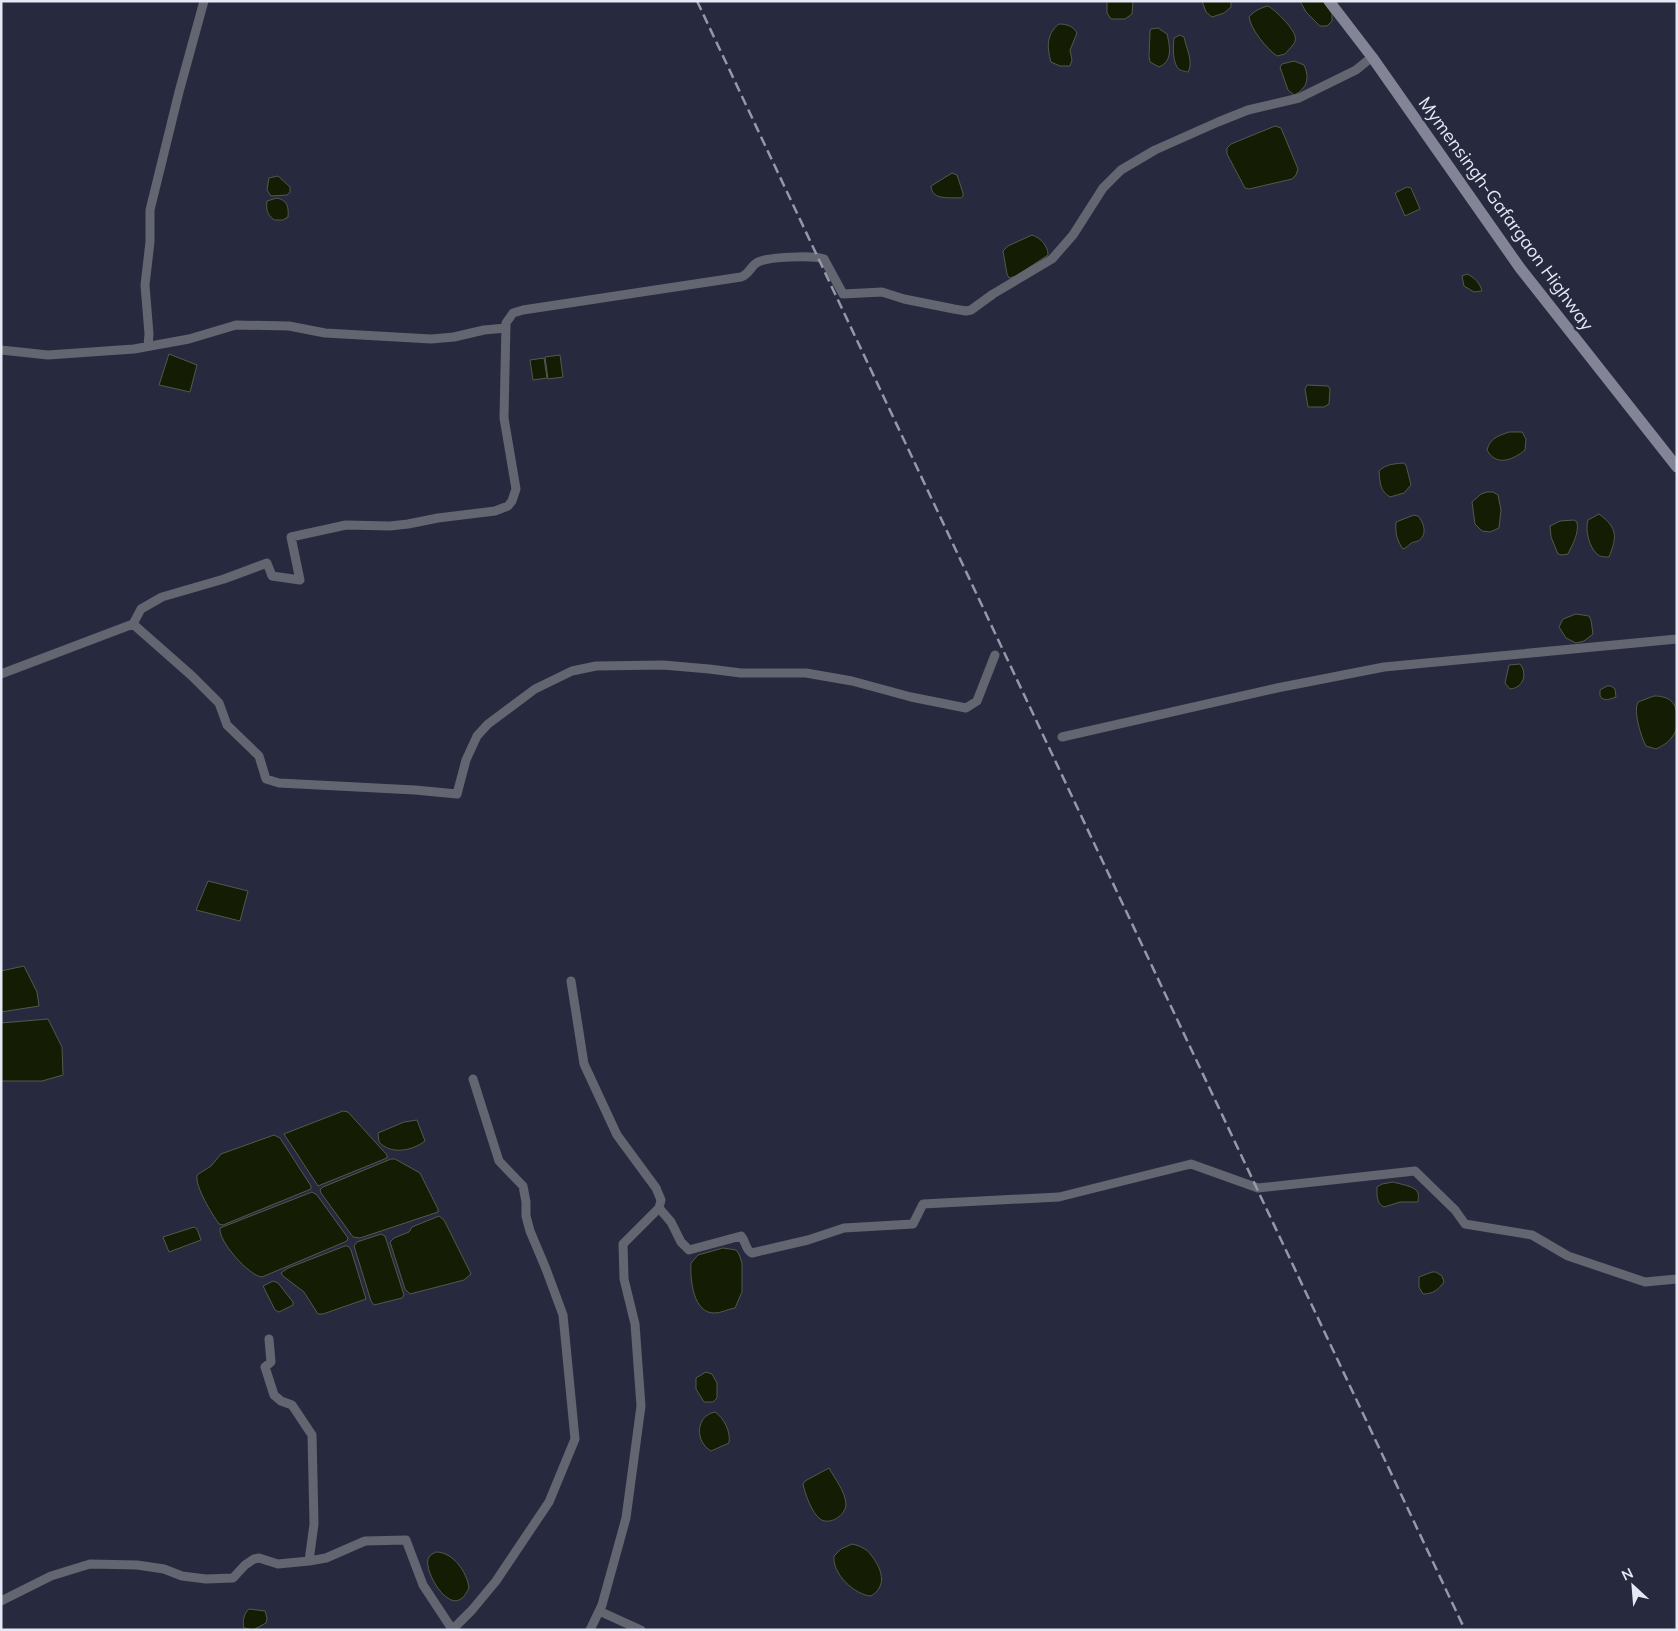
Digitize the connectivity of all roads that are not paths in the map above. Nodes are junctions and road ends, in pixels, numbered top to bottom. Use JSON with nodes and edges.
{"nodes":[{"id":1,"x":204,"y":1,"type":"edge"},
{"id":2,"x":1329,"y":1,"type":"edge"},
{"id":3,"x":1372,"y":57,"type":"junction"},
{"id":4,"x":506,"y":328,"type":"junction"},
{"id":5,"x":148,"y":346,"type":"junction"},
{"id":6,"x":1,"y":350,"type":"edge"},
{"id":7,"x":1677,"y":467,"type":"edge"},
{"id":8,"x":133,"y":624,"type":"junction"},
{"id":9,"x":1677,"y":638,"type":"edge"},
{"id":10,"x":996,"y":655,"type":"dead end"},
{"id":11,"x":1,"y":674,"type":"edge"},
{"id":12,"x":1062,"y":737,"type":"dead end"},
{"id":13,"x":571,"y":981,"type":"dead end"},
{"id":14,"x":473,"y":1079,"type":"dead end"},
{"id":15,"x":659,"y":1208,"type":"junction"},
{"id":16,"x":1677,"y":1279,"type":"edge"},
{"id":17,"x":270,"y":1339,"type":"dead end"},
{"id":18,"x":309,"y":1560,"type":"junction"},
{"id":19,"x":1,"y":1601,"type":"edge"},
{"id":20,"x":599,"y":1611,"type":"junction"},
{"id":21,"x":452,"y":1630,"type":"edge"},
{"id":22,"x":590,"y":1630,"type":"edge"},
{"id":23,"x":641,"y":1630,"type":"edge"}],
"edges":[{"from":1,"to":5,"type":"street"},
{"from":2,"to":3,"type":"main road","name":"Mymensingh-Gafargaon Highway"},
{"from":3,"to":4,"type":"street"},
{"from":3,"to":7,"type":"main road","name":"Mymensingh-Gafargaon Highway"},
{"from":4,"to":5,"type":"street"},
{"from":4,"to":8,"type":"street"},
{"from":5,"to":6,"type":"street"},
{"from":8,"to":10,"type":"street"},
{"from":8,"to":11,"type":"street"},
{"from":9,"to":12,"type":"street"},
{"from":13,"to":15,"type":"street"},
{"from":14,"to":21,"type":"street"},
{"from":15,"to":16,"type":"street"},
{"from":15,"to":20,"type":"street"},
{"from":17,"to":18,"type":"street"},
{"from":18,"to":19,"type":"street"},
{"from":18,"to":21,"type":"street"},
{"from":20,"to":22,"type":"street"},
{"from":20,"to":23,"type":"street"}]}
